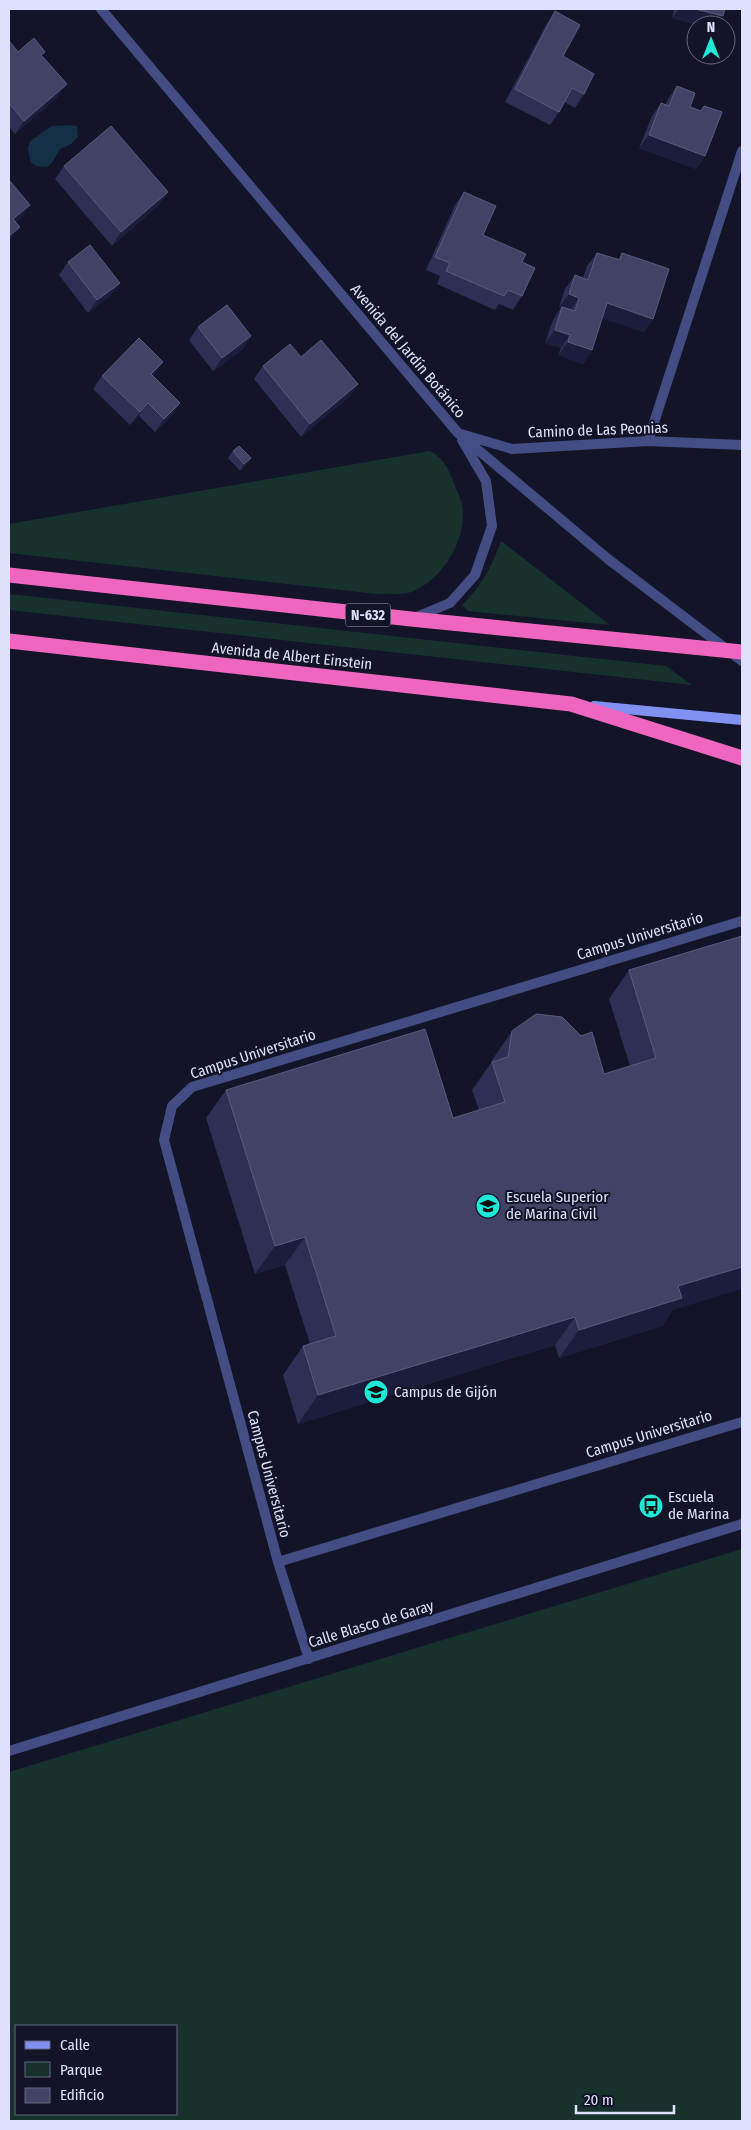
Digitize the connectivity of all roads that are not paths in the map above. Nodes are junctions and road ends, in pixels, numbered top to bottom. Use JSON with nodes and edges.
{"nodes":[{"id":1,"x":101,"y":9,"type":"edge"},
{"id":2,"x":742,"y":151,"type":"edge"},
{"id":3,"x":458,"y":433,"type":"junction"},
{"id":4,"x":648,"y":440,"type":"junction"},
{"id":5,"x":742,"y":445,"type":"edge"},
{"id":6,"x":9,"y":576,"type":"edge"},
{"id":7,"x":411,"y":619,"type":"junction"},
{"id":8,"x":9,"y":641,"type":"edge"},
{"id":9,"x":735,"y":651,"type":"edge"},
{"id":10,"x":742,"y":661,"type":"edge"},
{"id":11,"x":571,"y":704,"type":"junction"},
{"id":12,"x":742,"y":720,"type":"edge"},
{"id":13,"x":742,"y":758,"type":"edge"},
{"id":14,"x":742,"y":921,"type":"edge"},
{"id":15,"x":742,"y":1422,"type":"edge"},
{"id":16,"x":742,"y":1524,"type":"edge"},
{"id":17,"x":278,"y":1562,"type":"junction"},
{"id":18,"x":309,"y":1659,"type":"junction"},
{"id":19,"x":9,"y":1751,"type":"edge"}],
"edges":[{"from":1,"to":3,"type":"street","name":"Avenida del Jardín Botánico"},
{"from":2,"to":4,"type":"street"},
{"from":3,"to":4,"type":"street","name":"Camino de Las Peonias"},
{"from":3,"to":7,"type":"street"},
{"from":3,"to":9,"type":"street","name":"Avenida del Jardín Botánico"},
{"from":4,"to":5,"type":"street","name":"Camino de Las Peonias"},
{"from":6,"to":7,"type":"highway","number":"N-632"},
{"from":7,"to":9,"type":"highway","number":"N-632"},
{"from":8,"to":11,"type":"highway","name":"Avenida de Albert Einstein"},
{"from":9,"to":10,"type":"street","name":"Avenida del Jardín Botánico"},
{"from":11,"to":12,"type":"street","name":"Avenida de Albert Einstein"},
{"from":11,"to":13,"type":"highway","name":"Avenida de Albert Einstein"},
{"from":14,"to":17,"type":"street","name":"Campus Universitario"},
{"from":15,"to":17,"type":"street","name":"Campus Universitario"},
{"from":16,"to":18,"type":"street","name":"Calle Blasco de Garay"},
{"from":17,"to":18,"type":"street","name":"Campus Universitario"},
{"from":18,"to":19,"type":"street","name":"Calle Blasco de Garay"}]}
